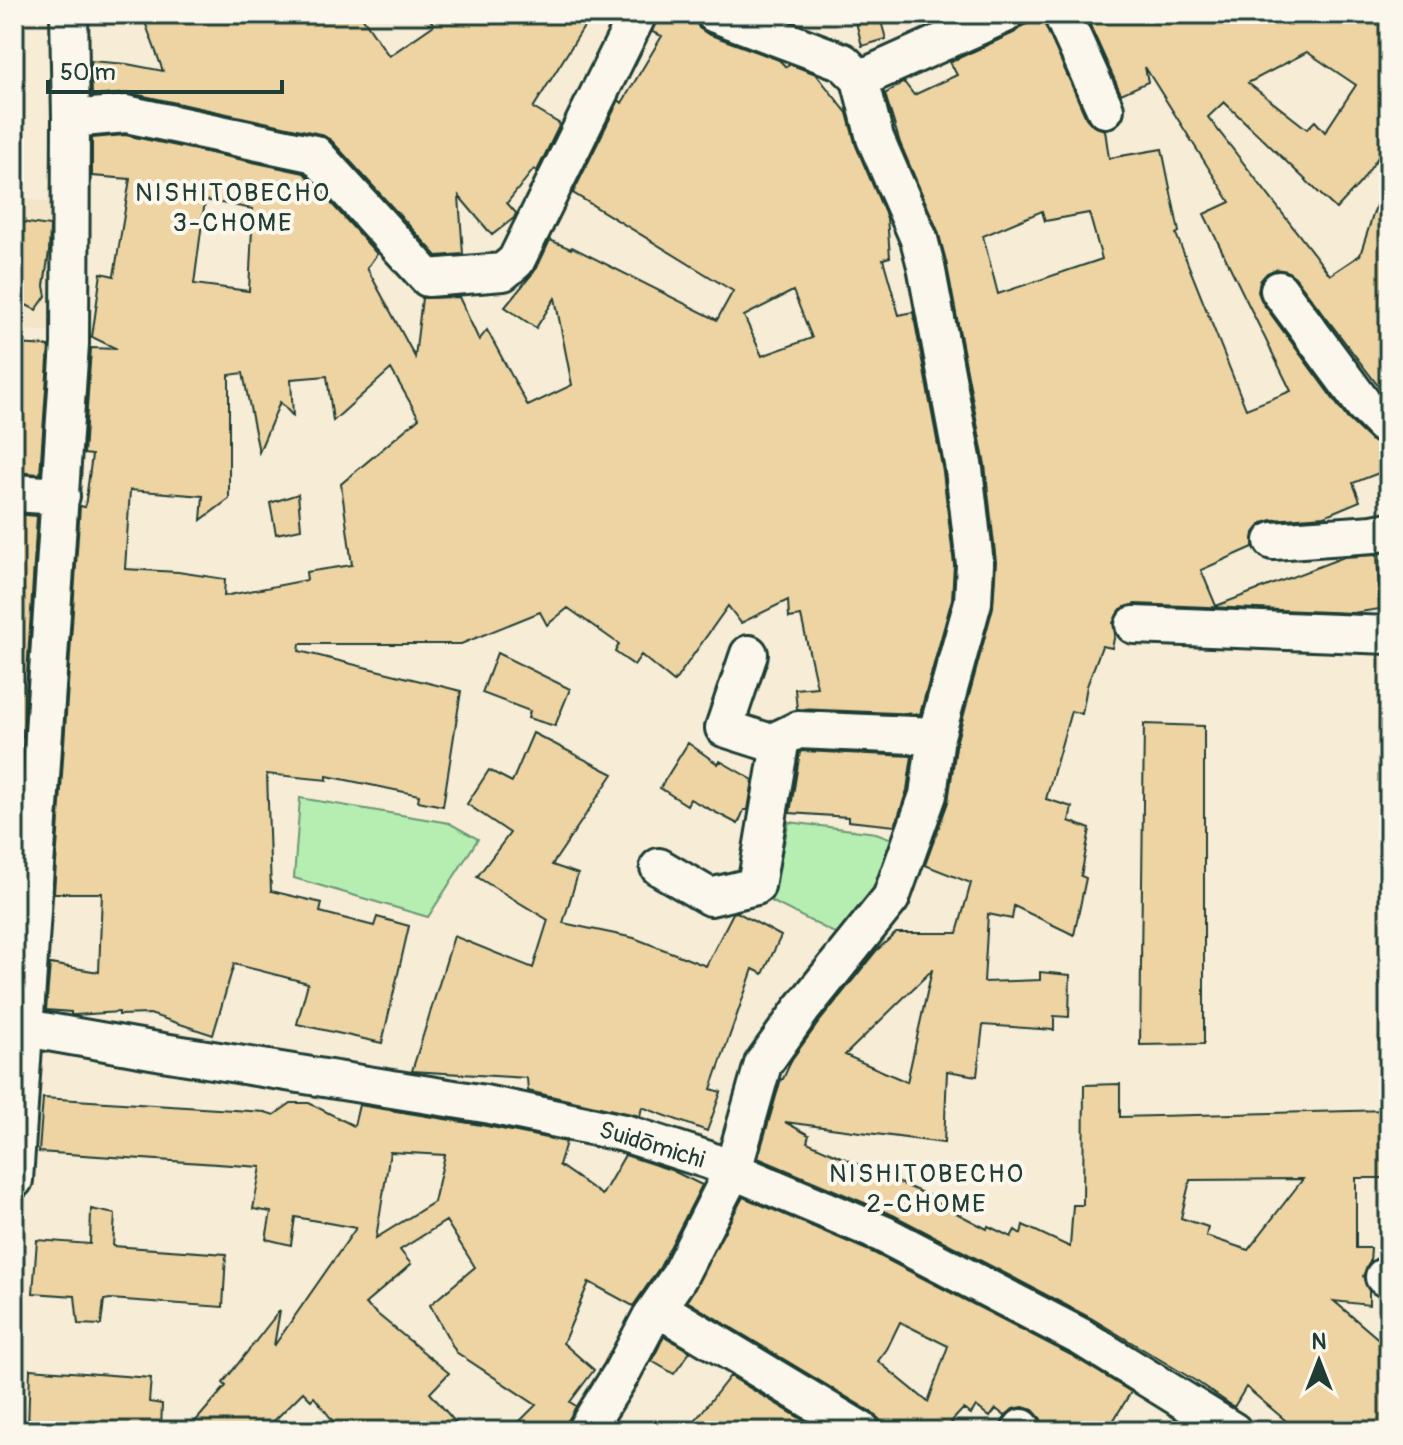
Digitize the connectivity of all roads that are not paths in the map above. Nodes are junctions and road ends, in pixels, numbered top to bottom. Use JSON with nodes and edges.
{"nodes":[{"id":1,"x":69,"y":14,"type":"edge"},
{"id":2,"x":638,"y":14,"type":"edge"},
{"id":3,"x":715,"y":14,"type":"edge"},
{"id":4,"x":1005,"y":14,"type":"edge"},
{"id":5,"x":1062,"y":14,"type":"edge"},
{"id":6,"x":860,"y":79,"type":"junction"},
{"id":7,"x":1105,"y":109,"type":"dead end"},
{"id":8,"x":71,"y":119,"type":"junction"},
{"id":9,"x":1279,"y":290,"type":"dead end"},
{"id":10,"x":1389,"y":423,"type":"edge"},
{"id":11,"x":14,"y":493,"type":"edge"},
{"id":12,"x":61,"y":496,"type":"junction"},
{"id":13,"x":1389,"y":531,"type":"edge"},
{"id":14,"x":1273,"y":541,"type":"dead end"},
{"id":15,"x":1134,"y":625,"type":"dead end"},
{"id":16,"x":1389,"y":635,"type":"edge"},
{"id":17,"x":749,"y":654,"type":"dead end"},
{"id":18,"x":936,"y":736,"type":"junction"},
{"id":19,"x":781,"y":738,"type":"junction"},
{"id":20,"x":27,"y":786,"type":"edge"},
{"id":21,"x":659,"y":867,"type":"dead end"},
{"id":22,"x":18,"y":1026,"type":"edge"},
{"id":23,"x":733,"y":1170,"type":"junction"},
{"id":24,"x":14,"y":1180,"type":"edge"},
{"id":25,"x":658,"y":1308,"type":"junction"},
{"id":26,"x":585,"y":1431,"type":"edge"},
{"id":27,"x":862,"y":1431,"type":"edge"},
{"id":28,"x":1233,"y":1431,"type":"edge"}],
"edges":[{"from":1,"to":8,"type":"street"},
{"from":2,"to":8,"type":"street"},
{"from":3,"to":6,"type":"street"},
{"from":4,"to":6,"type":"street"},
{"from":5,"to":7,"type":"street"},
{"from":6,"to":18,"type":"street"},
{"from":8,"to":12,"type":"street"},
{"from":9,"to":10,"type":"street"},
{"from":11,"to":12,"type":"street"},
{"from":12,"to":20,"type":"street"},
{"from":13,"to":14,"type":"street"},
{"from":15,"to":16,"type":"street"},
{"from":17,"to":19,"type":"street"},
{"from":18,"to":19,"type":"street"},
{"from":18,"to":23,"type":"street"},
{"from":19,"to":21,"type":"street"},
{"from":20,"to":22,"type":"street"},
{"from":22,"to":23,"type":"street","name":"Suidōmichi"},
{"from":22,"to":24,"type":"street"},
{"from":23,"to":25,"type":"street"},
{"from":23,"to":28,"type":"street","name":"Suidōmichi"},
{"from":25,"to":26,"type":"street"},
{"from":25,"to":27,"type":"street"}]}
